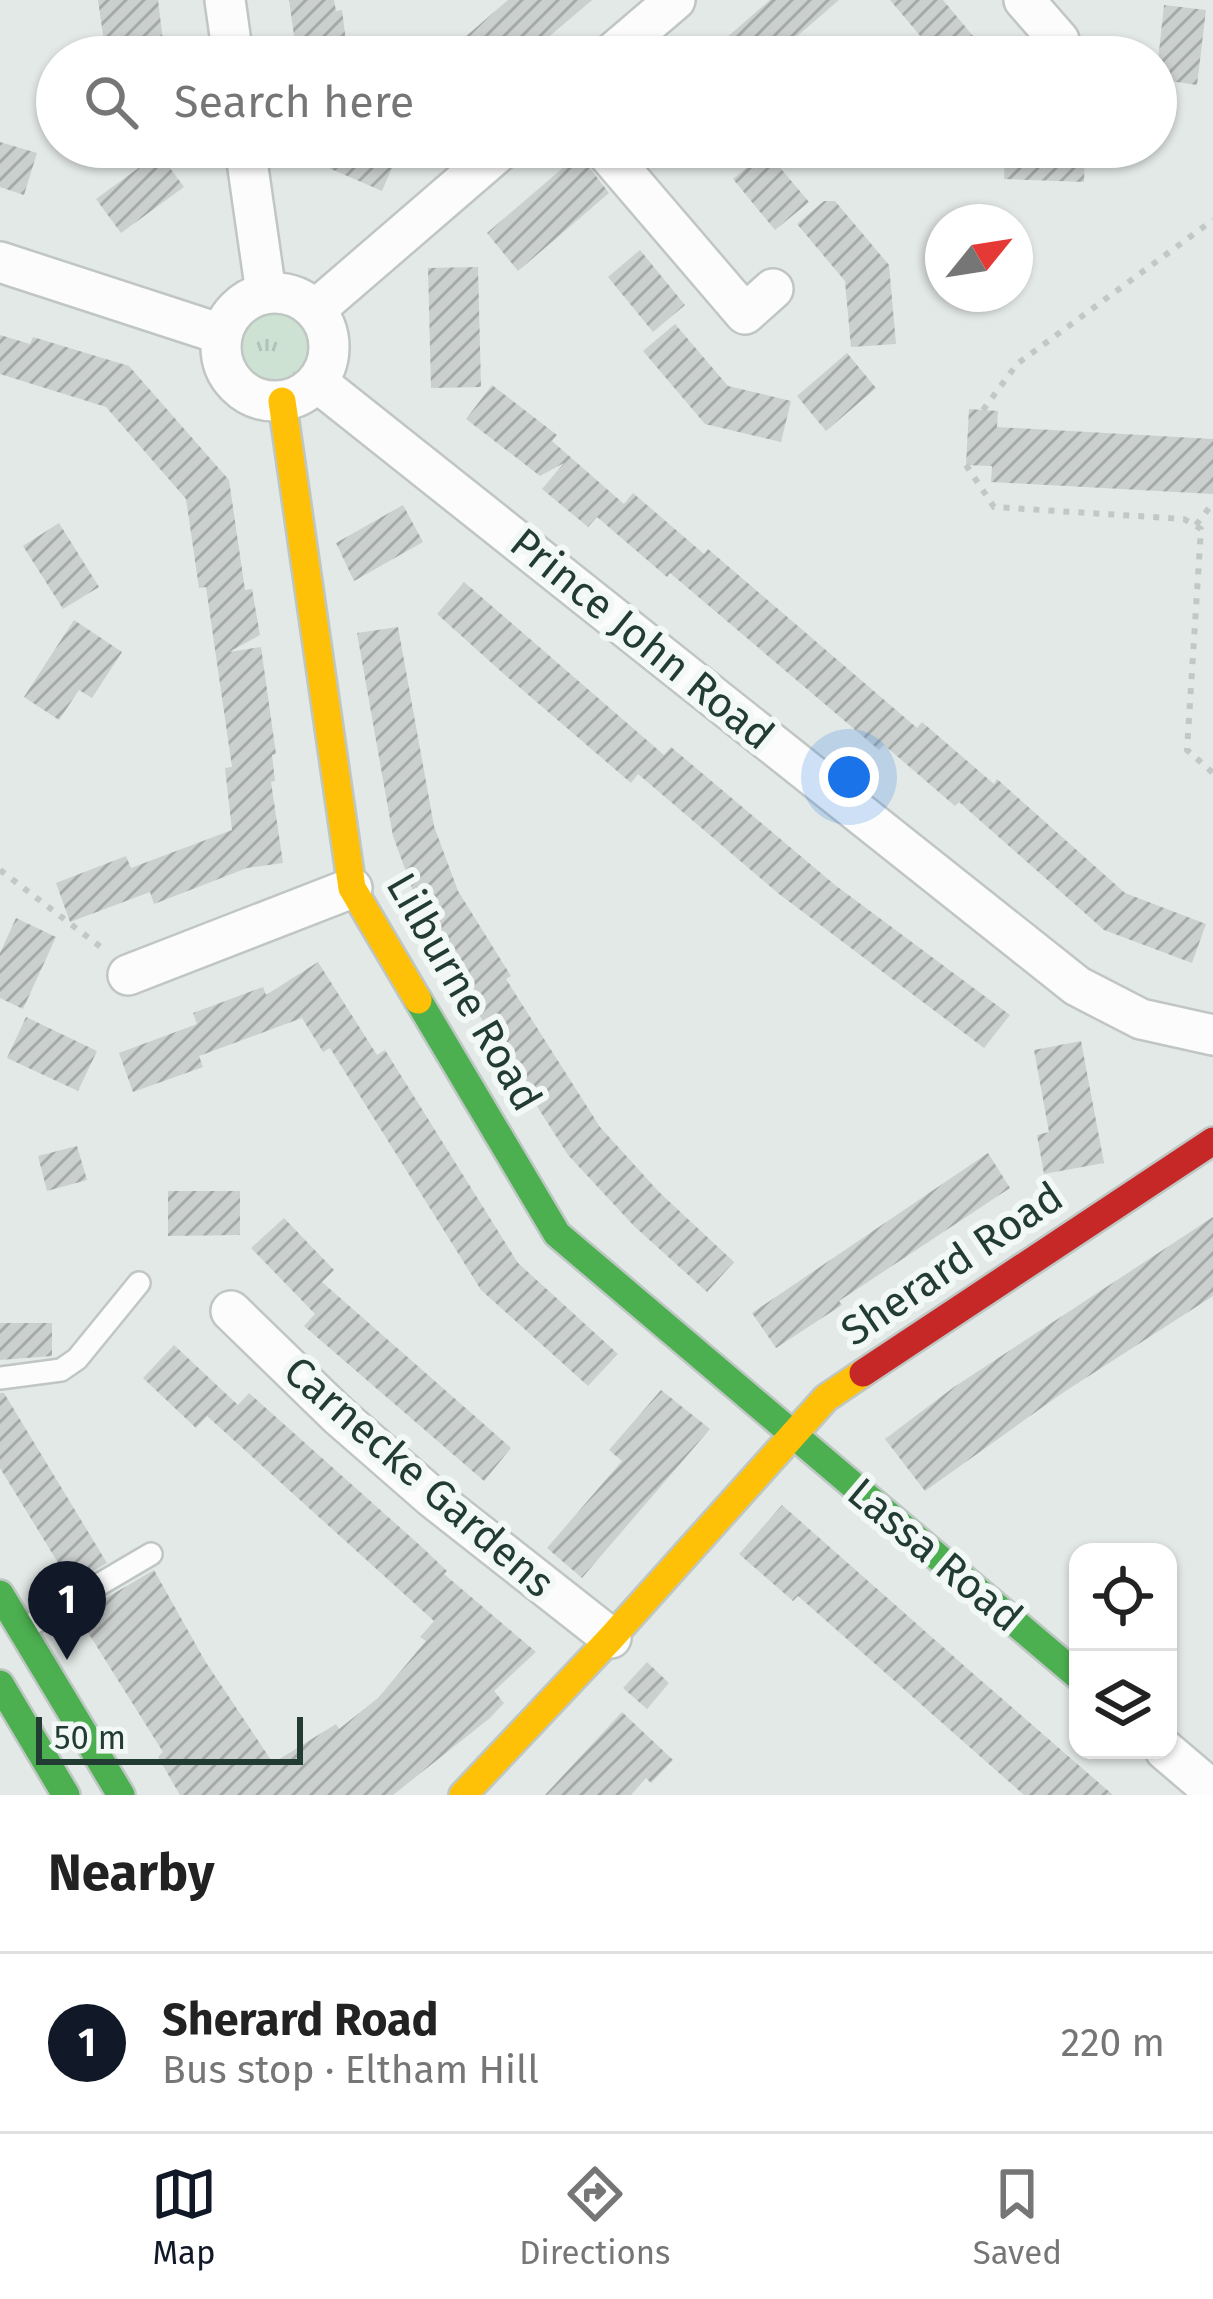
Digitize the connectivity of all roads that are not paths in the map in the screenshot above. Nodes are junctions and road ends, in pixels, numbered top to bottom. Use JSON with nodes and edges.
{"nodes":[{"id":1,"x":225,"y":0,"type":"edge"},
{"id":2,"x":675,"y":0,"type":"edge"},
{"id":3,"x":1024,"y":0,"type":"edge"},
{"id":4,"x":229,"y":36,"type":"edge"},
{"id":5,"x":633,"y":36,"type":"edge"},
{"id":6,"x":1056,"y":36,"type":"edge"},
{"id":7,"x":248,"y":168,"type":"edge"},
{"id":8,"x":479,"y":168,"type":"edge"},
{"id":9,"x":620,"y":168,"type":"edge"},
{"id":10,"x":0,"y":262,"type":"edge"},
{"id":11,"x":773,"y":290,"type":"dead end"},
{"id":12,"x":266,"y":293,"type":"junction"},
{"id":13,"x":315,"y":310,"type":"junction"},
{"id":14,"x":221,"y":334,"type":"junction"},
{"id":15,"x":317,"y":382,"type":"junction"},
{"id":16,"x":282,"y":401,"type":"junction"},
{"id":17,"x":352,"y":888,"type":"junction"},
{"id":18,"x":123,"y":968,"type":"road end"},
{"id":19,"x":1213,"y":1035,"type":"edge"},
{"id":20,"x":1213,"y":1141,"type":"edge"},
{"id":21,"x":139,"y":1283,"type":"dead end"},
{"id":22,"x":231,"y":1311,"type":"dead end"},
{"id":23,"x":0,"y":1378,"type":"edge"},
{"id":24,"x":793,"y":1435,"type":"junction"},
{"id":25,"x":151,"y":1555,"type":"dead end"},
{"id":26,"x":0,"y":1594,"type":"edge"},
{"id":27,"x":22,"y":1630,"type":"junction"},
{"id":28,"x":611,"y":1639,"type":"junction"},
{"id":29,"x":1069,"y":1668,"type":"edge"},
{"id":30,"x":0,"y":1684,"type":"edge"},
{"id":31,"x":1176,"y":1759,"type":"edge"},
{"id":32,"x":57,"y":1791,"type":"edge"},
{"id":33,"x":1213,"y":1791,"type":"edge"},
{"id":34,"x":121,"y":1795,"type":"edge"},
{"id":35,"x":463,"y":1795,"type":"edge"}],
"edges":[{"from":1,"to":4,"type":"street"},
{"from":2,"to":5,"type":"street"},
{"from":3,"to":6,"type":"street"},
{"from":7,"to":12,"type":"street"},
{"from":8,"to":13,"type":"street"},
{"from":9,"to":11,"type":"street"},
{"from":10,"to":14,"type":"street"},
{"from":12,"to":13,"type":"street"},
{"from":12,"to":14,"type":"street"},
{"from":13,"to":15,"type":"street"},
{"from":14,"to":16,"type":"street"},
{"from":15,"to":16,"type":"street"},
{"from":15,"to":19,"type":"street","name":"Prince John Road"},
{"from":16,"to":17,"type":"street","name":"Lilburne Road"},
{"from":17,"to":18,"type":"street"},
{"from":17,"to":24,"type":"street","name":"Lilburne Road"},
{"from":20,"to":24,"type":"street","name":"Sherard Road"},
{"from":21,"to":23,"type":"lane"},
{"from":22,"to":28,"type":"street","name":"Carnecke Gardens"},
{"from":24,"to":28,"type":"street","name":"Sherard Road"},
{"from":24,"to":29,"type":"street","name":"Lassa Road"},
{"from":25,"to":27,"type":"lane"},
{"from":26,"to":27,"type":"street"},
{"from":27,"to":34,"type":"street"},
{"from":28,"to":35,"type":"street","name":"Sherard Road"},
{"from":30,"to":32,"type":"street"},
{"from":31,"to":33,"type":"street"}]}
